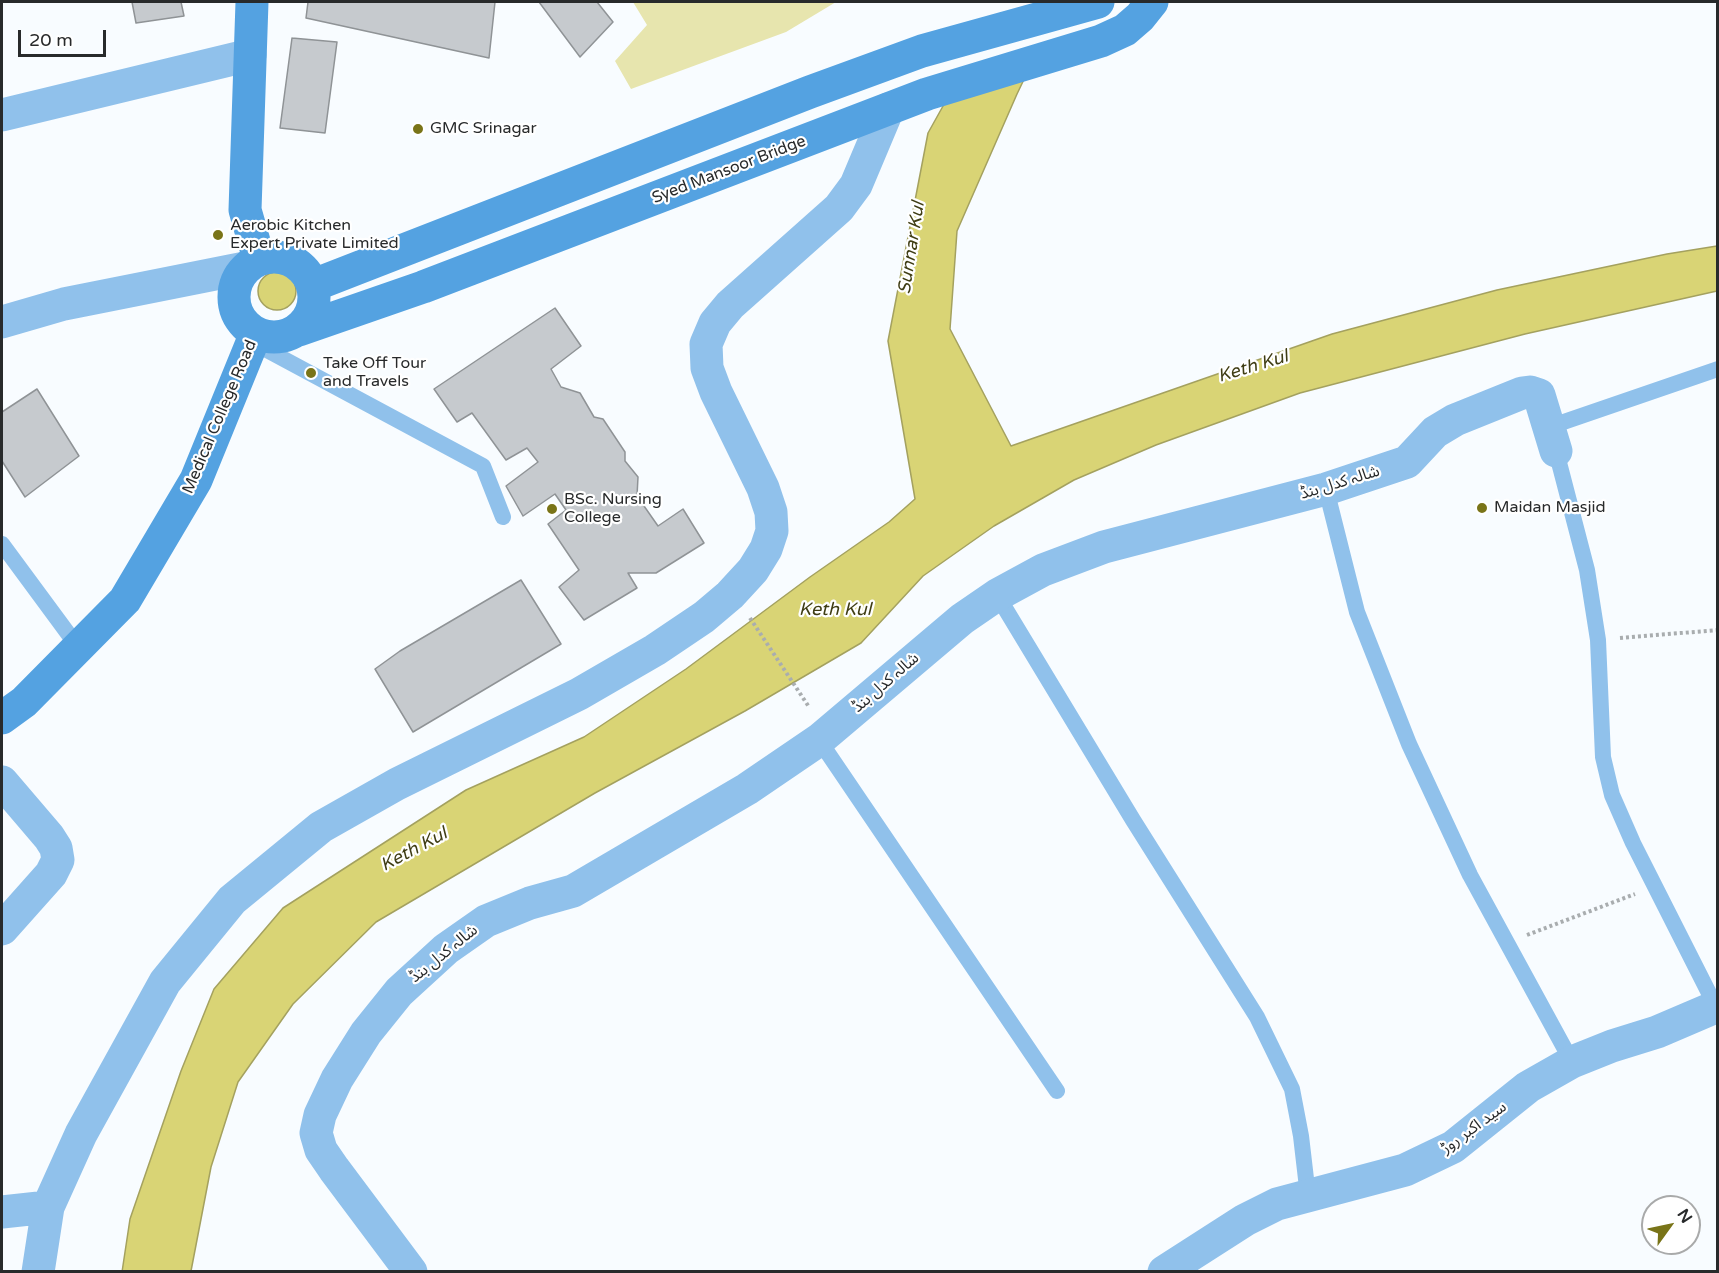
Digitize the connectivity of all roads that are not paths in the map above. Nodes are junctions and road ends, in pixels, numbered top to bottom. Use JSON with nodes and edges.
{"nodes":[{"id":1,"x":252,"y":2,"type":"edge"},
{"id":2,"x":1094,"y":2,"type":"edge"},
{"id":3,"x":1152,"y":2,"type":"edge"},
{"id":4,"x":250,"y":55,"type":"junction"},
{"id":5,"x":888,"y":108,"type":"junction"},
{"id":6,"x":2,"y":115,"type":"edge"},
{"id":7,"x":252,"y":263,"type":"junction"},
{"id":8,"x":314,"y":285,"type":"junction"},
{"id":9,"x":2,"y":322,"type":"edge"},
{"id":10,"x":299,"y":330,"type":"junction"},
{"id":11,"x":254,"y":338,"type":"junction"},
{"id":12,"x":1718,"y":369,"type":"edge"},
{"id":13,"x":1552,"y":439,"type":"junction"},
{"id":14,"x":1326,"y":489,"type":"junction"},
{"id":15,"x":503,"y":518,"type":"dead end"},
{"id":16,"x":2,"y":544,"type":"edge"},
{"id":17,"x":997,"y":595,"type":"junction"},
{"id":18,"x":78,"y":647,"type":"junction"},
{"id":19,"x":2,"y":718,"type":"edge"},
{"id":20,"x":815,"y":726,"type":"junction"},
{"id":21,"x":2,"y":782,"type":"edge"},
{"id":22,"x":2,"y":929,"type":"edge"},
{"id":23,"x":1717,"y":1006,"type":"edge"},
{"id":24,"x":1572,"y":1062,"type":"junction"},
{"id":25,"x":1057,"y":1091,"type":"dead end"},
{"id":26,"x":1308,"y":1196,"type":"junction"},
{"id":27,"x":48,"y":1207,"type":"junction"},
{"id":28,"x":2,"y":1212,"type":"edge"},
{"id":29,"x":38,"y":1272,"type":"edge"},
{"id":30,"x":411,"y":1272,"type":"edge"},
{"id":31,"x":1164,"y":1272,"type":"edge"}],
"edges":[{"from":1,"to":4,"type":"main road"},
{"from":2,"to":8,"type":"main road"},
{"from":3,"to":5,"type":"main road","name":"Syed Mansoor Bridge"},
{"from":4,"to":6,"type":"street"},
{"from":4,"to":7,"type":"main road"},
{"from":5,"to":10,"type":"main road","name":"Syed Mansoor Bridge"},
{"from":5,"to":27,"type":"street"},
{"from":7,"to":8,"type":"main road"},
{"from":7,"to":9,"type":"street"},
{"from":7,"to":11,"type":"main road"},
{"from":8,"to":10,"type":"main road"},
{"from":10,"to":11,"type":"main road"},
{"from":11,"to":15,"type":"lane"},
{"from":11,"to":18,"type":"main road","name":"Medical College Road"},
{"from":12,"to":13,"type":"lane"},
{"from":13,"to":14,"type":"street","name":"شالہ کدل بنڈ"},
{"from":13,"to":23,"type":"lane"},
{"from":14,"to":17,"type":"street","name":"شالہ کدل بنڈ"},
{"from":14,"to":24,"type":"lane"},
{"from":16,"to":18,"type":"lane"},
{"from":17,"to":20,"type":"street","name":"شالہ کدل بنڈ"},
{"from":17,"to":26,"type":"lane"},
{"from":18,"to":19,"type":"main road","name":"Medical College Road"},
{"from":20,"to":25,"type":"lane"},
{"from":20,"to":30,"type":"street","name":"شالہ کدل بنڈ"},
{"from":21,"to":22,"type":"street"},
{"from":23,"to":24,"type":"street","name":"سید اکبر روڑ"},
{"from":24,"to":26,"type":"street","name":"سید اکبر روڑ"},
{"from":26,"to":31,"type":"street","name":"سید اکبر روڑ"},
{"from":27,"to":28,"type":"street"},
{"from":27,"to":29,"type":"street"}]}
